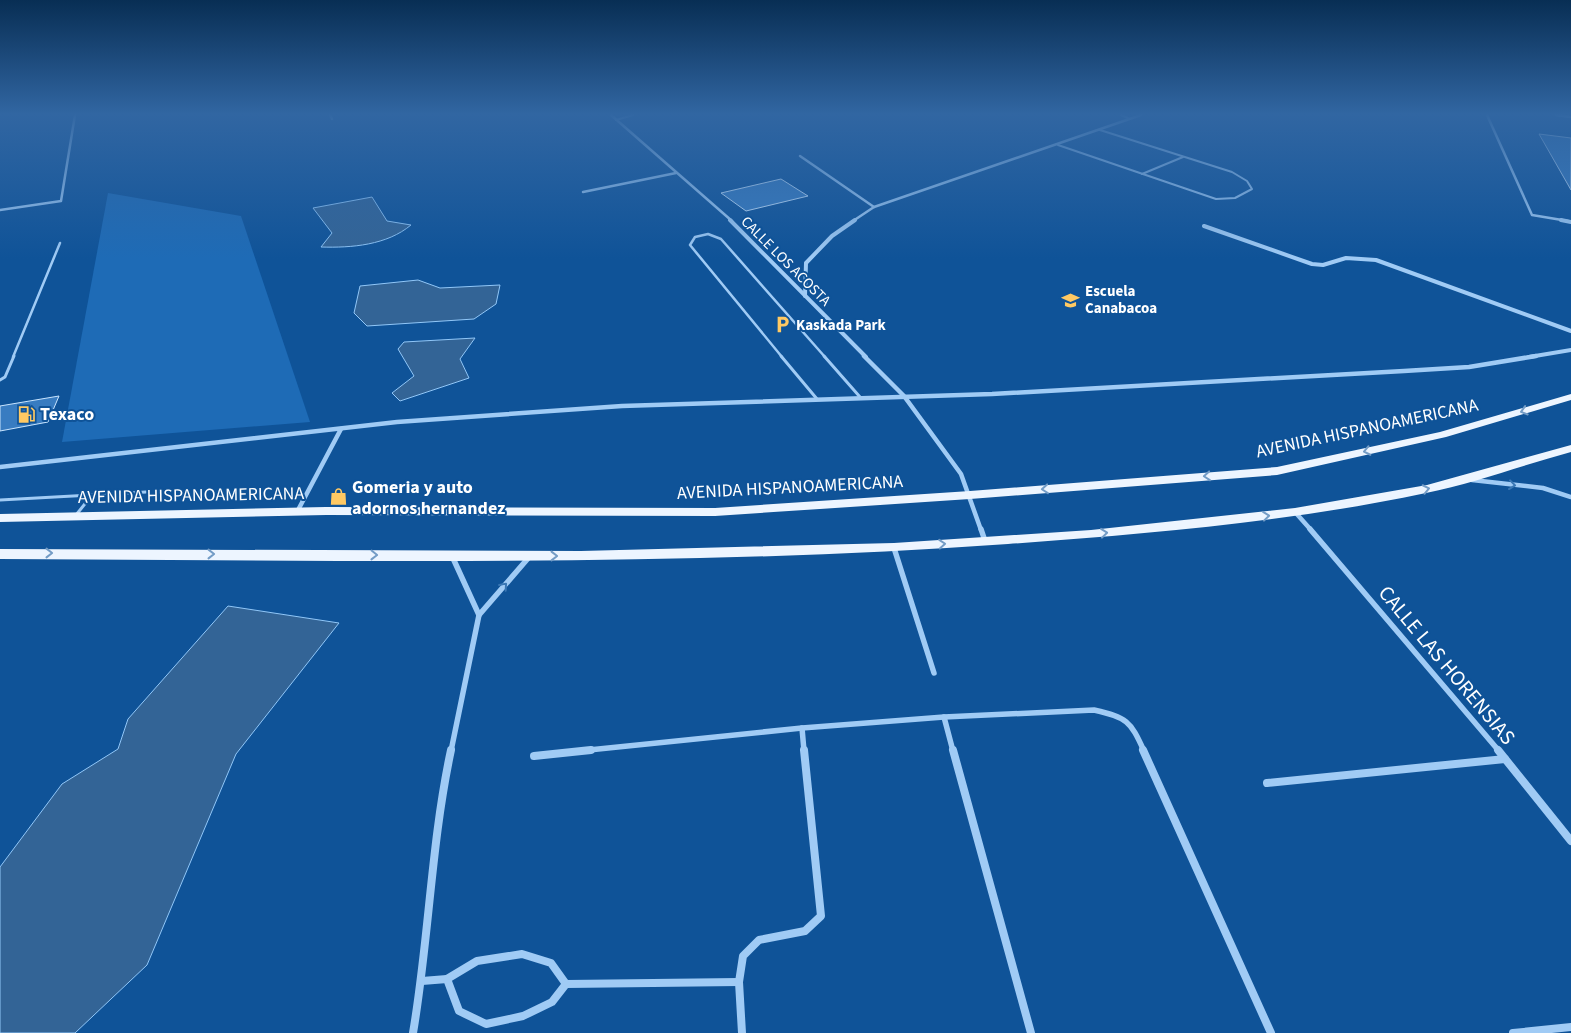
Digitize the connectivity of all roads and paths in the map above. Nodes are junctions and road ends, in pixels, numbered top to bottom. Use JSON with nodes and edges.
{"nodes":[{"id":1,"x":67,"y":163,"type":"edge"},
{"id":2,"x":665,"y":163,"type":"edge"},
{"id":3,"x":809,"y":163,"type":"edge"},
{"id":4,"x":1004,"y":163,"type":"edge"},
{"id":5,"x":1111,"y":163,"type":"edge"},
{"id":6,"x":1168,"y":163,"type":"edge"},
{"id":7,"x":1203,"y":163,"type":"edge"},
{"id":8,"x":1509,"y":163,"type":"edge"},
{"id":9,"x":676,"y":173,"type":"junction"},
{"id":10,"x":1142,"y":174,"type":"junction"},
{"id":11,"x":583,"y":192,"type":"dead end"},
{"id":12,"x":874,"y":207,"type":"junction"},
{"id":13,"x":0,"y":210,"type":"edge"},
{"id":14,"x":1571,"y":222,"type":"edge"},
{"id":15,"x":1204,"y":226,"type":"dead end"},
{"id":16,"x":60,"y":243,"type":"dead end"},
{"id":17,"x":805,"y":296,"type":"junction"},
{"id":18,"x":1571,"y":331,"type":"edge"},
{"id":19,"x":1571,"y":350,"type":"edge"},
{"id":20,"x":0,"y":380,"type":"edge"},
{"id":21,"x":904,"y":396,"type":"junction"},
{"id":22,"x":860,"y":397,"type":"junction"},
{"id":23,"x":1571,"y":397,"type":"edge"},
{"id":24,"x":817,"y":399,"type":"junction"},
{"id":25,"x":341,"y":429,"type":"junction"},
{"id":26,"x":1571,"y":448,"type":"edge"},
{"id":27,"x":0,"y":467,"type":"edge"},
{"id":28,"x":1464,"y":478,"type":"junction"},
{"id":29,"x":146,"y":492,"type":"dead end"},
{"id":30,"x":92,"y":495,"type":"junction"},
{"id":31,"x":970,"y":495,"type":"junction"},
{"id":32,"x":1571,"y":497,"type":"edge"},
{"id":33,"x":0,"y":500,"type":"edge"},
{"id":34,"x":297,"y":512,"type":"junction"},
{"id":35,"x":1295,"y":512,"type":"junction"},
{"id":36,"x":74,"y":517,"type":"junction"},
{"id":37,"x":0,"y":518,"type":"edge"},
{"id":38,"x":985,"y":541,"type":"junction"},
{"id":39,"x":894,"y":548,"type":"junction"},
{"id":40,"x":0,"y":554,"type":"edge"},
{"id":41,"x":452,"y":556,"type":"junction"},
{"id":42,"x":530,"y":556,"type":"junction"},
{"id":43,"x":479,"y":615,"type":"junction"},
{"id":44,"x":934,"y":673,"type":"dead end"},
{"id":45,"x":944,"y":717,"type":"junction"},
{"id":46,"x":802,"y":728,"type":"junction"},
{"id":47,"x":534,"y":756,"type":"dead end"},
{"id":48,"x":1504,"y":759,"type":"junction"},
{"id":49,"x":1267,"y":783,"type":"dead end"},
{"id":50,"x":1571,"y":841,"type":"edge"},
{"id":51,"x":447,"y":979,"type":"junction"},
{"id":52,"x":422,"y":981,"type":"junction"},
{"id":53,"x":739,"y":982,"type":"junction"},
{"id":54,"x":566,"y":984,"type":"junction"},
{"id":55,"x":1571,"y":1027,"type":"edge"},
{"id":56,"x":412,"y":1033,"type":"edge"},
{"id":57,"x":742,"y":1033,"type":"edge"},
{"id":58,"x":1031,"y":1033,"type":"edge"},
{"id":59,"x":1271,"y":1033,"type":"edge"},
{"id":60,"x":1513,"y":1033,"type":"edge"}],
"edges":[{"from":1,"to":13,"type":"street"},
{"from":2,"to":9,"type":"street","name":"CALLE LOS ACOSTA"},
{"from":3,"to":12,"type":"street"},
{"from":4,"to":12,"type":"street"},
{"from":5,"to":10,"type":"lane"},
{"from":6,"to":10,"type":"lane"},
{"from":7,"to":10,"type":"lane"},
{"from":8,"to":14,"type":"street"},
{"from":9,"to":11,"type":"street"},
{"from":9,"to":17,"type":"street","name":"CALLE LOS ACOSTA"},
{"from":12,"to":17,"type":"street"},
{"from":15,"to":18,"type":"street"},
{"from":16,"to":20,"type":"lane"},
{"from":17,"to":21,"type":"street","name":"CALLE LOS ACOSTA"},
{"from":19,"to":21,"type":"street"},
{"from":21,"to":22,"type":"street"},
{"from":21,"to":31,"type":"street","name":"CALLE LOS ACOSTA"},
{"from":22,"to":24,"type":"street"},
{"from":22,"to":24,"type":"lane"},
{"from":23,"to":31,"type":"main road","name":"AVENIDA HISPANOAMERICANA","one_way":true},
{"from":24,"to":25,"type":"street"},
{"from":25,"to":27,"type":"street"},
{"from":25,"to":34,"type":"street"},
{"from":26,"to":28,"type":"main road"},
{"from":28,"to":32,"type":"street","one_way":true},
{"from":35,"to":28,"type":"main road","one_way":true},
{"from":29,"to":30,"type":"lane"},
{"from":30,"to":33,"type":"lane"},
{"from":30,"to":36,"type":"lane"},
{"from":31,"to":34,"type":"main road","name":"AVENIDA HISPANOAMERICANA"},
{"from":31,"to":38,"type":"street","name":"CALLE LOS ACOSTA"},
{"from":34,"to":36,"type":"main road","name":"AVENIDA HISPANOAMERICANA"},
{"from":38,"to":35,"type":"main road","one_way":true},
{"from":35,"to":48,"type":"street","name":"CALLE LAS HORENSIAS"},
{"from":36,"to":37,"type":"main road","name":"AVENIDA HISPANOAMERICANA"},
{"from":39,"to":38,"type":"main road","one_way":true},
{"from":42,"to":39,"type":"main road","one_way":true},
{"from":39,"to":44,"type":"street"},
{"from":40,"to":41,"type":"main road","one_way":true},
{"from":41,"to":42,"type":"main road"},
{"from":41,"to":43,"type":"street"},
{"from":43,"to":42,"type":"street","one_way":true},
{"from":43,"to":52,"type":"street"},
{"from":45,"to":46,"type":"street"},
{"from":45,"to":58,"type":"street"},
{"from":45,"to":59,"type":"street"},
{"from":46,"to":47,"type":"street"},
{"from":46,"to":53,"type":"street"},
{"from":48,"to":49,"type":"street"},
{"from":48,"to":50,"type":"street","name":"CALLE LAS HORENSIAS"},
{"from":51,"to":52,"type":"street"},
{"from":51,"to":54,"type":"street"},
{"from":51,"to":54,"type":"street"},
{"from":52,"to":56,"type":"street"},
{"from":53,"to":54,"type":"street"},
{"from":53,"to":57,"type":"street"},
{"from":55,"to":60,"type":"street"}]}
